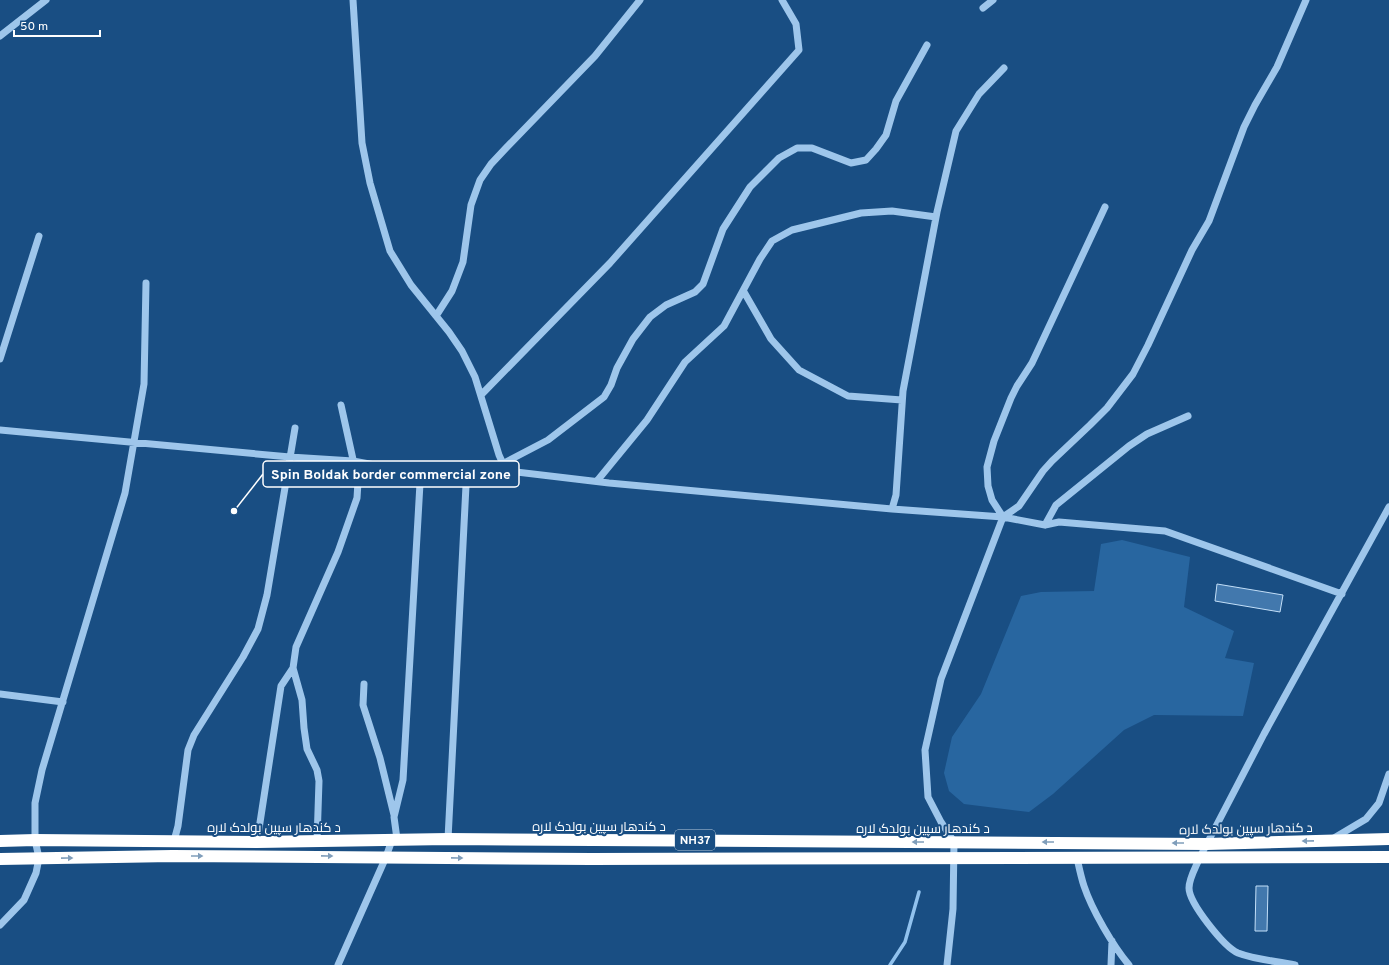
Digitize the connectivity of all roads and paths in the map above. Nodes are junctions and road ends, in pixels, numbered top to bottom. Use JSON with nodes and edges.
{"nodes":[{"id":1,"x":46,"y":0,"type":"edge"},
{"id":2,"x":353,"y":0,"type":"edge"},
{"id":3,"x":640,"y":0,"type":"edge"},
{"id":4,"x":782,"y":0,"type":"edge"},
{"id":5,"x":993,"y":0,"type":"edge"},
{"id":6,"x":1306,"y":0,"type":"edge"},
{"id":7,"x":983,"y":8,"type":"dead end"},
{"id":8,"x":0,"y":36,"type":"edge"},
{"id":9,"x":927,"y":45,"type":"dead end"},
{"id":10,"x":1004,"y":68,"type":"dead end"},
{"id":11,"x":1105,"y":207,"type":"dead end"},
{"id":12,"x":936,"y":217,"type":"junction"},
{"id":13,"x":39,"y":236,"type":"dead end"},
{"id":14,"x":146,"y":283,"type":"dead end"},
{"id":15,"x":744,"y":292,"type":"junction"},
{"id":16,"x":436,"y":316,"type":"junction"},
{"id":17,"x":0,"y":359,"type":"edge"},
{"id":18,"x":481,"y":395,"type":"junction"},
{"id":19,"x":902,"y":400,"type":"junction"},
{"id":20,"x":341,"y":405,"type":"dead end"},
{"id":21,"x":1188,"y":416,"type":"dead end"},
{"id":22,"x":295,"y":428,"type":"dead end"},
{"id":23,"x":0,"y":430,"type":"edge"},
{"id":24,"x":134,"y":442,"type":"junction"},
{"id":25,"x":290,"y":457,"type":"junction"},
{"id":26,"x":353,"y":462,"type":"junction"},
{"id":27,"x":421,"y":466,"type":"junction"},
{"id":28,"x":467,"y":466,"type":"junction"},
{"id":29,"x":504,"y":467,"type":"junction"},
{"id":30,"x":597,"y":482,"type":"junction"},
{"id":31,"x":1389,"y":507,"type":"edge"},
{"id":32,"x":892,"y":509,"type":"junction"},
{"id":33,"x":1003,"y":517,"type":"junction"},
{"id":34,"x":1044,"y":524,"type":"junction"},
{"id":35,"x":1342,"y":594,"type":"junction"},
{"id":36,"x":293,"y":668,"type":"junction"},
{"id":37,"x":364,"y":684,"type":"dead end"},
{"id":38,"x":0,"y":694,"type":"edge"},
{"id":39,"x":63,"y":702,"type":"junction"},
{"id":40,"x":1389,"y":774,"type":"edge"},
{"id":41,"x":394,"y":817,"type":"junction"},
{"id":42,"x":448,"y":839,"type":"junction"},
{"id":43,"x":1389,"y":839,"type":"edge"},
{"id":44,"x":35,"y":840,"type":"junction"},
{"id":45,"x":395,"y":840,"type":"junction"},
{"id":46,"x":0,"y":841,"type":"edge"},
{"id":47,"x":174,"y":841,"type":"junction"},
{"id":48,"x":317,"y":841,"type":"junction"},
{"id":49,"x":1330,"y":841,"type":"junction"},
{"id":50,"x":257,"y":842,"type":"junction"},
{"id":51,"x":954,"y":842,"type":"junction"},
{"id":52,"x":1207,"y":844,"type":"junction"},
{"id":53,"x":386,"y":857,"type":"junction"},
{"id":54,"x":1389,"y":857,"type":"edge"},
{"id":55,"x":39,"y":858,"type":"junction"},
{"id":56,"x":954,"y":858,"type":"junction"},
{"id":57,"x":1077,"y":858,"type":"junction"},
{"id":58,"x":0,"y":859,"type":"edge"},
{"id":59,"x":1199,"y":859,"type":"junction"},
{"id":60,"x":0,"y":925,"type":"edge"},
{"id":61,"x":1112,"y":941,"type":"junction"},
{"id":62,"x":338,"y":965,"type":"edge"},
{"id":63,"x":947,"y":965,"type":"edge"},
{"id":64,"x":1111,"y":965,"type":"edge"},
{"id":65,"x":1129,"y":965,"type":"edge"},
{"id":66,"x":1295,"y":965,"type":"edge"}],
"edges":[{"from":1,"to":8,"type":"street"},
{"from":2,"to":16,"type":"street"},
{"from":3,"to":16,"type":"street"},
{"from":4,"to":18,"type":"street"},
{"from":5,"to":7,"type":"street"},
{"from":6,"to":33,"type":"street"},
{"from":9,"to":29,"type":"street"},
{"from":10,"to":12,"type":"street"},
{"from":11,"to":33,"type":"street"},
{"from":12,"to":15,"type":"street"},
{"from":12,"to":19,"type":"street"},
{"from":13,"to":17,"type":"street"},
{"from":14,"to":24,"type":"street"},
{"from":15,"to":19,"type":"street"},
{"from":15,"to":30,"type":"street"},
{"from":16,"to":18,"type":"street"},
{"from":18,"to":29,"type":"street"},
{"from":19,"to":32,"type":"street"},
{"from":20,"to":26,"type":"street"},
{"from":21,"to":34,"type":"street"},
{"from":22,"to":25,"type":"street"},
{"from":23,"to":24,"type":"street"},
{"from":24,"to":25,"type":"street"},
{"from":24,"to":39,"type":"street"},
{"from":25,"to":26,"type":"street"},
{"from":25,"to":47,"type":"street"},
{"from":26,"to":27,"type":"street"},
{"from":26,"to":36,"type":"street"},
{"from":27,"to":28,"type":"street"},
{"from":27,"to":41,"type":"street"},
{"from":28,"to":29,"type":"street"},
{"from":28,"to":42,"type":"street"},
{"from":29,"to":30,"type":"street"},
{"from":30,"to":32,"type":"street"},
{"from":31,"to":35,"type":"street"},
{"from":32,"to":33,"type":"street"},
{"from":33,"to":34,"type":"street"},
{"from":33,"to":51,"type":"street"},
{"from":34,"to":35,"type":"street"},
{"from":35,"to":52,"type":"street"},
{"from":36,"to":48,"type":"street"},
{"from":36,"to":50,"type":"street"},
{"from":37,"to":41,"type":"street"},
{"from":38,"to":39,"type":"street"},
{"from":39,"to":44,"type":"street"},
{"from":40,"to":49,"type":"street"},
{"from":41,"to":45,"type":"street"},
{"from":42,"to":45,"type":"highway","name":"د کندهار سپین بولدک لاره","number":"NH37"},
{"from":51,"to":42,"type":"highway","name":"د کندهار سپین بولدک لاره","number":"NH37","one_way":true},
{"from":43,"to":49,"type":"highway","name":"د کندهار سپین بولدک لاره","number":"NH37"},
{"from":44,"to":46,"type":"highway","name":"د کندهار سپین بولدک لاره","number":"NH37"},
{"from":44,"to":47,"type":"highway","name":"د کندهار سپین بولدک لاره","number":"NH37"},
{"from":44,"to":55,"type":"street"},
{"from":45,"to":48,"type":"highway","name":"د کندهار سپین بولدک لاره","number":"NH37"},
{"from":45,"to":53,"type":"street"},
{"from":47,"to":50,"type":"highway","name":"د کندهار سپین بولدک لاره","number":"NH37"},
{"from":48,"to":50,"type":"highway","name":"د کندهار سپین بولدک لاره","number":"NH37"},
{"from":49,"to":52,"type":"highway","name":"د کندهار سپین بولدک لاره","number":"NH37","one_way":true},
{"from":52,"to":51,"type":"highway","name":"د کندهار سپین بولدک لاره","number":"NH37","one_way":true},
{"from":51,"to":56,"type":"street"},
{"from":52,"to":59,"type":"street"},
{"from":55,"to":53,"type":"highway","number":"NH37","one_way":true},
{"from":53,"to":56,"type":"highway","number":"NH37","one_way":true},
{"from":53,"to":62,"type":"street"},
{"from":54,"to":59,"type":"highway","number":"NH37"},
{"from":55,"to":58,"type":"highway","number":"NH37"},
{"from":55,"to":60,"type":"street"},
{"from":56,"to":57,"type":"highway","number":"NH37"},
{"from":56,"to":63,"type":"street"},
{"from":57,"to":59,"type":"highway","number":"NH37"},
{"from":57,"to":61,"type":"street"},
{"from":59,"to":66,"type":"street"},
{"from":61,"to":64,"type":"street"},
{"from":61,"to":65,"type":"street"}]}
